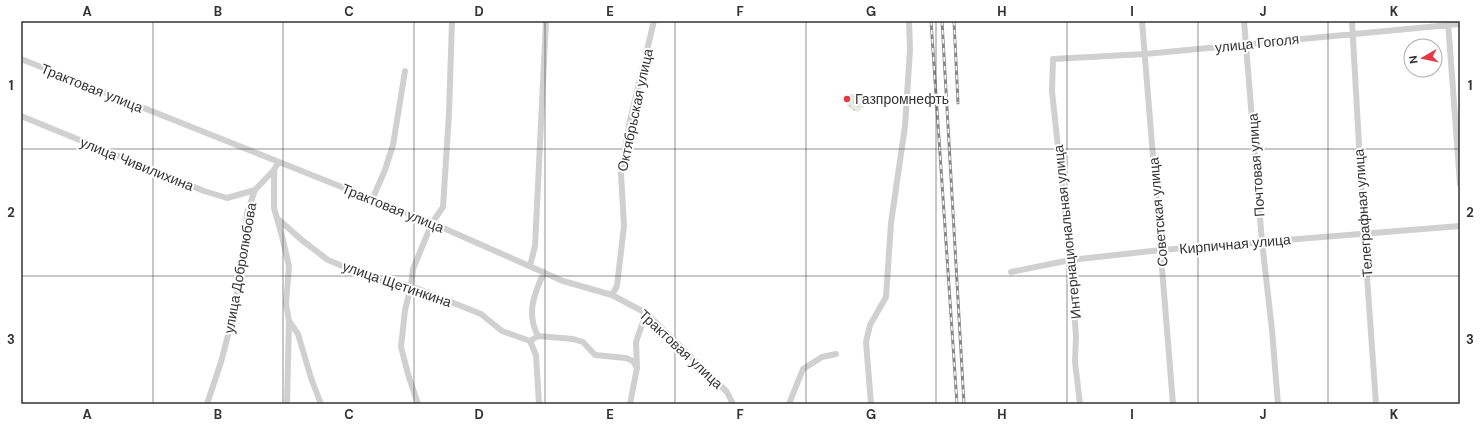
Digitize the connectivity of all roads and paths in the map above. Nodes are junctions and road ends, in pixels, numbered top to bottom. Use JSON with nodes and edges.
{"nodes":[{"id":1,"x":452,"y":21,"type":"edge"},
{"id":2,"x":546,"y":21,"type":"edge"},
{"id":3,"x":654,"y":21,"type":"edge"},
{"id":4,"x":909,"y":21,"type":"edge"},
{"id":5,"x":1142,"y":21,"type":"edge"},
{"id":6,"x":1244,"y":21,"type":"edge"},
{"id":7,"x":1352,"y":21,"type":"edge"},
{"id":8,"x":1448,"y":23,"type":"edge"},
{"id":9,"x":1460,"y":24,"type":"edge"},
{"id":10,"x":1353,"y":34,"type":"junction"},
{"id":11,"x":1246,"y":45,"type":"junction"},
{"id":12,"x":1145,"y":54,"type":"junction"},
{"id":13,"x":21,"y":59,"type":"edge"},
{"id":14,"x":1053,"y":59,"type":"joint"},
{"id":15,"x":405,"y":71,"type":"dead end"},
{"id":16,"x":21,"y":116,"type":"edge"},
{"id":17,"x":278,"y":163,"type":"junction"},
{"id":18,"x":274,"y":170,"type":"junction"},
{"id":19,"x":1460,"y":184,"type":"edge"},
{"id":20,"x":255,"y":190,"type":"junction"},
{"id":21,"x":372,"y":200,"type":"junction"},
{"id":22,"x":278,"y":219,"type":"junction"},
{"id":23,"x":432,"y":224,"type":"junction"},
{"id":24,"x":1460,"y":226,"type":"edge"},
{"id":25,"x":1364,"y":234,"type":"junction"},
{"id":26,"x":1262,"y":242,"type":"junction"},
{"id":27,"x":1161,"y":250,"type":"junction"},
{"id":28,"x":1070,"y":260,"type":"junction"},
{"id":29,"x":530,"y":266,"type":"junction"},
{"id":30,"x":544,"y":272,"type":"junction"},
{"id":31,"x":1011,"y":272,"type":"dead end"},
{"id":32,"x":411,"y":286,"type":"junction"},
{"id":33,"x":612,"y":295,"type":"junction"},
{"id":34,"x":646,"y":313,"type":"junction"},
{"id":35,"x":289,"y":321,"type":"junction"},
{"id":36,"x":538,"y":336,"type":"junction"},
{"id":37,"x":530,"y":341,"type":"junction"},
{"id":38,"x":836,"y":354,"type":"dead end"},
{"id":39,"x":637,"y":368,"type":"junction"},
{"id":40,"x":207,"y":404,"type":"edge"},
{"id":41,"x":287,"y":404,"type":"edge"},
{"id":42,"x":321,"y":404,"type":"edge"},
{"id":43,"x":418,"y":404,"type":"edge"},
{"id":44,"x":539,"y":404,"type":"edge"},
{"id":45,"x":630,"y":404,"type":"edge"},
{"id":46,"x":733,"y":404,"type":"edge"},
{"id":47,"x":789,"y":404,"type":"edge"},
{"id":48,"x":872,"y":404,"type":"edge"},
{"id":49,"x":1080,"y":404,"type":"edge"},
{"id":50,"x":1173,"y":404,"type":"edge"},
{"id":51,"x":1278,"y":404,"type":"edge"},
{"id":52,"x":1376,"y":404,"type":"edge"}],
"edges":[{"from":1,"to":23,"type":"street"},
{"from":2,"to":29,"type":"street"},
{"from":3,"to":33,"type":"street","name":"Октябрьская улица"},
{"from":4,"to":48,"type":"street"},
{"from":5,"to":12,"type":"street","name":"Советская улица"},
{"from":6,"to":11,"type":"street","name":"Почтовая улица"},
{"from":7,"to":10,"type":"street","name":"Телеграфная улица"},
{"from":8,"to":9,"type":"street","name":"улица Гоголя"},
{"from":8,"to":10,"type":"street","name":"улица Гоголя"},
{"from":8,"to":19,"type":"street"},
{"from":10,"to":11,"type":"street","name":"улица Гоголя"},
{"from":10,"to":25,"type":"street","name":"Телеграфная улица"},
{"from":11,"to":12,"type":"street","name":"улица Гоголя"},
{"from":11,"to":26,"type":"street","name":"Почтовая улица"},
{"from":12,"to":14,"type":"street","name":"улица Гоголя"},
{"from":12,"to":27,"type":"street","name":"Советская улица"},
{"from":13,"to":17,"type":"street","name":"Трактовая улица"},
{"from":14,"to":28,"type":"street","name":"Интернациональная улица"},
{"from":15,"to":21,"type":"street"},
{"from":16,"to":20,"type":"street","name":"улица Чивилихина"},
{"from":17,"to":18,"type":"street","name":"улица Добролюбова"},
{"from":17,"to":21,"type":"street","name":"Трактовая улица"},
{"from":18,"to":20,"type":"street","name":"улица Добролюбова"},
{"from":18,"to":22,"type":"street"},
{"from":20,"to":40,"type":"street","name":"улица Добролюбова"},
{"from":21,"to":23,"type":"street","name":"Трактовая улица"},
{"from":22,"to":32,"type":"street","name":"улица Щетинкина"},
{"from":22,"to":35,"type":"street"},
{"from":23,"to":29,"type":"street","name":"Трактовая улица"},
{"from":23,"to":32,"type":"street"},
{"from":24,"to":25,"type":"street","name":"Кирпичная улица"},
{"from":25,"to":26,"type":"street","name":"Кирпичная улица"},
{"from":25,"to":52,"type":"street","name":"Телеграфная улица"},
{"from":26,"to":27,"type":"street","name":"Кирпичная улица"},
{"from":26,"to":51,"type":"street","name":"Почтовая улица"},
{"from":27,"to":28,"type":"street","name":"Кирпичная улица"},
{"from":27,"to":50,"type":"street","name":"Советская улица"},
{"from":28,"to":31,"type":"street","name":"Кирпичная улица"},
{"from":28,"to":49,"type":"street","name":"Интернациональная улица"},
{"from":29,"to":30,"type":"street","name":"Трактовая улица"},
{"from":30,"to":33,"type":"street","name":"Трактовая улица"},
{"from":30,"to":36,"type":"street"},
{"from":32,"to":37,"type":"street","name":"улица Щетинкина"},
{"from":32,"to":43,"type":"street"},
{"from":33,"to":34,"type":"street","name":"Трактовая улица"},
{"from":34,"to":39,"type":"street"},
{"from":34,"to":46,"type":"street","name":"Трактовая улица"},
{"from":35,"to":41,"type":"street"},
{"from":35,"to":42,"type":"street"},
{"from":36,"to":37,"type":"street"},
{"from":36,"to":39,"type":"street"},
{"from":37,"to":44,"type":"street"},
{"from":38,"to":47,"type":"street"},
{"from":39,"to":45,"type":"street"}]}
